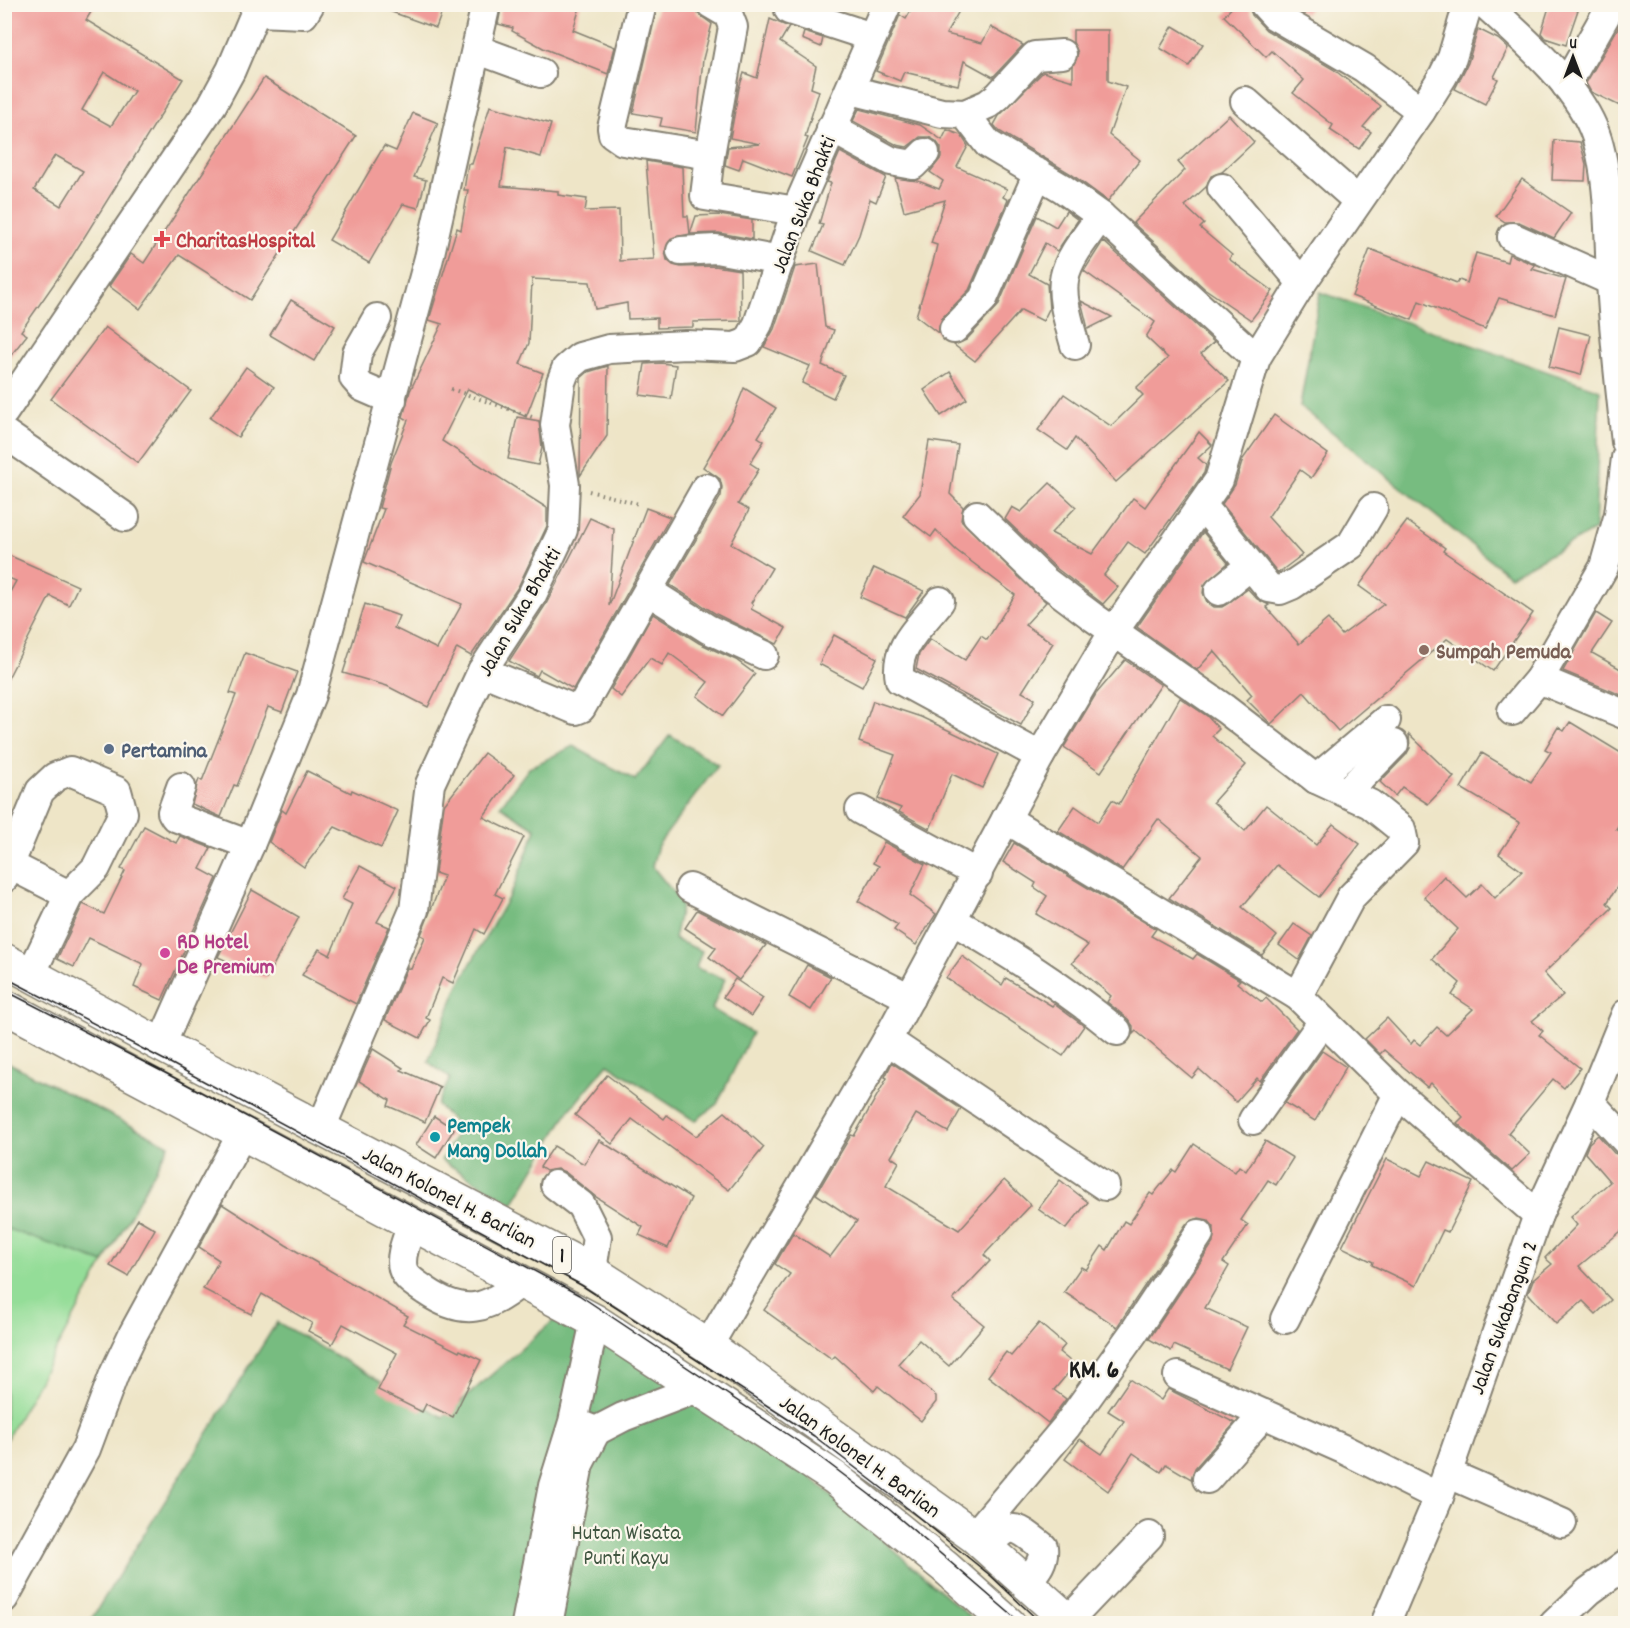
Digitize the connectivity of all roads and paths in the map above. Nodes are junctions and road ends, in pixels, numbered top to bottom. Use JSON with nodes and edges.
{"nodes":[{"id":1,"x":310,"y":4,"type":"edge"},
{"id":2,"x":486,"y":4,"type":"edge"},
{"id":3,"x":642,"y":4,"type":"edge"},
{"id":4,"x":711,"y":4,"type":"edge"},
{"id":5,"x":887,"y":4,"type":"edge"},
{"id":6,"x":1264,"y":4,"type":"edge"},
{"id":7,"x":1468,"y":4,"type":"edge"},
{"id":8,"x":1485,"y":4,"type":"edge"},
{"id":9,"x":1612,"y":4,"type":"edge"},
{"id":10,"x":258,"y":8,"type":"edge"},
{"id":11,"x":789,"y":10,"type":"dead end"},
{"id":12,"x":872,"y":37,"type":"junction"},
{"id":13,"x":476,"y":49,"type":"junction"},
{"id":14,"x":1062,"y":54,"type":"dead end"},
{"id":15,"x":541,"y":74,"type":"dead end"},
{"id":16,"x":1566,"y":85,"type":"junction"},
{"id":17,"x":851,"y":90,"type":"junction"},
{"id":18,"x":1245,"y":101,"type":"dead end"},
{"id":19,"x":1422,"y":111,"type":"junction"},
{"id":20,"x":965,"y":114,"type":"junction"},
{"id":21,"x":831,"y":128,"type":"junction"},
{"id":22,"x":925,"y":153,"type":"dead end"},
{"id":23,"x":710,"y":156,"type":"junction"},
{"id":24,"x":1038,"y":173,"type":"junction"},
{"id":25,"x":1222,"y":188,"type":"dead end"},
{"id":26,"x":1358,"y":201,"type":"junction"},
{"id":27,"x":796,"y":211,"type":"junction"},
{"id":28,"x":1101,"y":216,"type":"junction"},
{"id":29,"x":1512,"y":237,"type":"dead end"},
{"id":30,"x":681,"y":251,"type":"dead end"},
{"id":31,"x":780,"y":261,"type":"junction"},
{"id":32,"x":1611,"y":281,"type":"junction"},
{"id":33,"x":1302,"y":283,"type":"junction"},
{"id":34,"x":377,"y":318,"type":"dead end"},
{"id":35,"x":954,"y":329,"type":"dead end"},
{"id":36,"x":1620,"y":339,"type":"edge"},
{"id":37,"x":1075,"y":345,"type":"dead end"},
{"id":38,"x":1256,"y":358,"type":"junction"},
{"id":39,"x":451,"y":389,"type":"dead end"},
{"id":40,"x":392,"y":400,"type":"junction"},
{"id":41,"x":4,"y":412,"type":"edge"},
{"id":42,"x":555,"y":425,"type":"junction"},
{"id":43,"x":4,"y":433,"type":"edge"},
{"id":44,"x":1626,"y":442,"type":"edge"},
{"id":45,"x":1626,"y":458,"type":"edge"},
{"id":46,"x":565,"y":485,"type":"junction"},
{"id":47,"x":706,"y":488,"type":"dead end"},
{"id":48,"x":639,"y":504,"type":"dead end"},
{"id":49,"x":1202,"y":505,"type":"junction"},
{"id":50,"x":1373,"y":508,"type":"dead end"},
{"id":51,"x":977,"y":515,"type":"dead end"},
{"id":52,"x":125,"y":517,"type":"dead end"},
{"id":53,"x":1250,"y":566,"type":"junction"},
{"id":54,"x":648,"y":591,"type":"junction"},
{"id":55,"x":1219,"y":591,"type":"dead end"},
{"id":56,"x":940,"y":601,"type":"dead end"},
{"id":57,"x":1114,"y":631,"type":"junction"},
{"id":58,"x":764,"y":655,"type":"dead end"},
{"id":59,"x":482,"y":671,"type":"junction"},
{"id":60,"x":1539,"y":679,"type":"junction"},
{"id":61,"x":1512,"y":711,"type":"dead end"},
{"id":62,"x":1626,"y":715,"type":"edge"},
{"id":63,"x":1040,"y":756,"type":"junction"},
{"id":64,"x":1316,"y":779,"type":"junction"},
{"id":65,"x":181,"y":787,"type":"dead end"},
{"id":66,"x":1347,"y":792,"type":"junction"},
{"id":67,"x":860,"y":810,"type":"dead end"},
{"id":68,"x":1006,"y":819,"type":"junction"},
{"id":69,"x":250,"y":845,"type":"junction"},
{"id":70,"x":7,"y":872,"type":"edge"},
{"id":71,"x":978,"y":874,"type":"junction"},
{"id":72,"x":690,"y":888,"type":"dead end"},
{"id":73,"x":69,"y":895,"type":"junction"},
{"id":74,"x":952,"y":920,"type":"junction"},
{"id":75,"x":18,"y":967,"type":"edge"},
{"id":76,"x":1298,"y":996,"type":"junction"},
{"id":77,"x":910,"y":998,"type":"junction"},
{"id":78,"x":4,"y":1006,"type":"edge"},
{"id":79,"x":1626,"y":1014,"type":"edge"},
{"id":80,"x":1323,"y":1021,"type":"junction"},
{"id":81,"x":1117,"y":1031,"type":"dead end"},
{"id":82,"x":887,"y":1040,"type":"junction"},
{"id":83,"x":161,"y":1045,"type":"junction"},
{"id":84,"x":1398,"y":1094,"type":"junction"},
{"id":85,"x":1590,"y":1102,"type":"junction"},
{"id":86,"x":1253,"y":1120,"type":"dead end"},
{"id":87,"x":321,"y":1128,"type":"junction"},
{"id":88,"x":242,"y":1134,"type":"junction"},
{"id":89,"x":1626,"y":1141,"type":"edge"},
{"id":90,"x":555,"y":1185,"type":"dead end"},
{"id":91,"x":1105,"y":1186,"type":"dead end"},
{"id":92,"x":1538,"y":1215,"type":"junction"},
{"id":93,"x":412,"y":1224,"type":"junction"},
{"id":94,"x":1199,"y":1234,"type":"dead end"},
{"id":95,"x":592,"y":1271,"type":"junction"},
{"id":96,"x":520,"y":1282,"type":"junction"},
{"id":97,"x":1285,"y":1319,"type":"dead end"},
{"id":98,"x":595,"y":1321,"type":"junction"},
{"id":99,"x":708,"y":1346,"type":"junction"},
{"id":100,"x":1178,"y":1376,"type":"dead end"},
{"id":101,"x":698,"y":1388,"type":"junction"},
{"id":102,"x":1264,"y":1413,"type":"junction"},
{"id":103,"x":585,"y":1427,"type":"junction"},
{"id":104,"x":1207,"y":1479,"type":"dead end"},
{"id":105,"x":1443,"y":1485,"type":"junction"},
{"id":106,"x":938,"y":1510,"type":"junction"},
{"id":107,"x":1562,"y":1523,"type":"dead end"},
{"id":108,"x":1149,"y":1536,"type":"dead end"},
{"id":109,"x":914,"y":1540,"type":"junction"},
{"id":110,"x":981,"y":1542,"type":"junction"},
{"id":111,"x":1626,"y":1564,"type":"edge"},
{"id":112,"x":4,"y":1598,"type":"edge"},
{"id":113,"x":1071,"y":1622,"type":"edge"},
{"id":114,"x":526,"y":1623,"type":"edge"},
{"id":115,"x":548,"y":1623,"type":"edge"},
{"id":116,"x":1009,"y":1623,"type":"edge"},
{"id":117,"x":1385,"y":1623,"type":"edge"},
{"id":118,"x":1554,"y":1623,"type":"edge"}],
"edges":[{"from":1,"to":10,"type":"street"},
{"from":2,"to":13,"type":"street"},
{"from":3,"to":23,"type":"street"},
{"from":4,"to":23,"type":"street"},
{"from":5,"to":12,"type":"street","name":"Jalan Suka Bhakti"},
{"from":6,"to":19,"type":"street"},
{"from":7,"to":19,"type":"street"},
{"from":8,"to":16,"type":"street"},
{"from":9,"to":16,"type":"street"},
{"from":10,"to":41,"type":"street"},
{"from":11,"to":12,"type":"street"},
{"from":12,"to":17,"type":"street","name":"Jalan Suka Bhakti"},
{"from":13,"to":15,"type":"street"},
{"from":13,"to":40,"type":"street"},
{"from":14,"to":20,"type":"street"},
{"from":16,"to":32,"type":"street"},
{"from":17,"to":20,"type":"street"},
{"from":17,"to":21,"type":"street","name":"Jalan Suka Bhakti"},
{"from":18,"to":26,"type":"street"},
{"from":19,"to":26,"type":"street"},
{"from":20,"to":24,"type":"street"},
{"from":21,"to":22,"type":"street"},
{"from":21,"to":27,"type":"street","name":"Jalan Suka Bhakti"},
{"from":23,"to":27,"type":"street"},
{"from":24,"to":28,"type":"street"},
{"from":24,"to":35,"type":"street"},
{"from":25,"to":33,"type":"street"},
{"from":26,"to":33,"type":"street"},
{"from":27,"to":31,"type":"street","name":"Jalan Suka Bhakti"},
{"from":28,"to":37,"type":"street"},
{"from":28,"to":38,"type":"street"},
{"from":29,"to":32,"type":"street"},
{"from":30,"to":31,"type":"street"},
{"from":31,"to":42,"type":"street","name":"Jalan Suka Bhakti"},
{"from":32,"to":36,"type":"street"},
{"from":33,"to":38,"type":"street"},
{"from":34,"to":40,"type":"street"},
{"from":36,"to":44,"type":"street"},
{"from":38,"to":49,"type":"street"},
{"from":39,"to":42,"type":"path"},
{"from":40,"to":69,"type":"street"},
{"from":42,"to":46,"type":"street","name":"Jalan Suka Bhakti"},
{"from":43,"to":52,"type":"street"},
{"from":45,"to":60,"type":"street"},
{"from":46,"to":48,"type":"path"},
{"from":46,"to":59,"type":"street","name":"Jalan Suka Bhakti"},
{"from":47,"to":54,"type":"street"},
{"from":49,"to":53,"type":"street"},
{"from":49,"to":57,"type":"street"},
{"from":50,"to":53,"type":"street"},
{"from":51,"to":57,"type":"street"},
{"from":53,"to":55,"type":"street"},
{"from":54,"to":58,"type":"street"},
{"from":54,"to":59,"type":"street"},
{"from":56,"to":63,"type":"street"},
{"from":57,"to":63,"type":"street"},
{"from":57,"to":64,"type":"street"},
{"from":59,"to":87,"type":"street","name":"Jalan Suka Bhakti"},
{"from":60,"to":61,"type":"street"},
{"from":60,"to":62,"type":"street"},
{"from":63,"to":68,"type":"street"},
{"from":64,"to":66,"type":"street"},
{"from":64,"to":66,"type":"street"},
{"from":65,"to":69,"type":"street"},
{"from":66,"to":76,"type":"street"},
{"from":67,"to":71,"type":"street"},
{"from":68,"to":71,"type":"street"},
{"from":68,"to":76,"type":"street"},
{"from":69,"to":83,"type":"street"},
{"from":70,"to":73,"type":"street"},
{"from":70,"to":73,"type":"street"},
{"from":71,"to":74,"type":"street"},
{"from":72,"to":77,"type":"street"},
{"from":73,"to":75,"type":"street"},
{"from":74,"to":77,"type":"street"},
{"from":74,"to":81,"type":"street"},
{"from":75,"to":83,"type":"highway","name":"Jalan Kolonel H. Barlian","number":"1"},
{"from":76,"to":80,"type":"street"},
{"from":77,"to":82,"type":"street"},
{"from":78,"to":88,"type":"highway","name":"Jalan Kolonel H. Barlian","number":"1"},
{"from":79,"to":85,"type":"street","name":"Jalan Sukabangun 2"},
{"from":80,"to":84,"type":"street"},
{"from":80,"to":86,"type":"street"},
{"from":82,"to":91,"type":"street"},
{"from":82,"to":99,"type":"street"},
{"from":83,"to":87,"type":"highway","name":"Jalan Kolonel H. Barlian","number":"1"},
{"from":84,"to":92,"type":"street"},
{"from":84,"to":97,"type":"street"},
{"from":85,"to":89,"type":"street"},
{"from":85,"to":92,"type":"street","name":"Jalan Sukabangun 2"},
{"from":87,"to":95,"type":"highway","name":"Jalan Kolonel H. Barlian","number":"1"},
{"from":88,"to":93,"type":"highway","name":"Jalan Kolonel H. Barlian","number":"1"},
{"from":88,"to":112,"type":"street"},
{"from":90,"to":95,"type":"street"},
{"from":92,"to":105,"type":"street","name":"Jalan Sukabangun 2"},
{"from":93,"to":96,"type":"highway","name":"Jalan Kolonel H. Barlian","number":"1"},
{"from":93,"to":96,"type":"street"},
{"from":94,"to":110,"type":"street"},
{"from":95,"to":99,"type":"highway","name":"Jalan Kolonel H. Barlian","number":"1"},
{"from":96,"to":98,"type":"highway","name":"Jalan Kolonel H. Barlian","number":"1"},
{"from":98,"to":101,"type":"highway","name":"Jalan Kolonel H. Barlian","number":"1"},
{"from":98,"to":103,"type":"street"},
{"from":99,"to":106,"type":"highway","name":"Jalan Kolonel H. Barlian","number":"1"},
{"from":100,"to":102,"type":"street"},
{"from":101,"to":103,"type":"street"},
{"from":101,"to":109,"type":"highway","name":"Jalan Kolonel H. Barlian","number":"1"},
{"from":102,"to":104,"type":"street"},
{"from":102,"to":105,"type":"street"},
{"from":103,"to":114,"type":"street"},
{"from":103,"to":115,"type":"street"},
{"from":105,"to":107,"type":"street"},
{"from":105,"to":117,"type":"street","name":"Jalan Sukabangun 2"},
{"from":106,"to":109,"type":"highway"},
{"from":106,"to":110,"type":"highway","name":"Jalan Kolonel H. Barlian","number":"1"},
{"from":108,"to":113,"type":"street"},
{"from":109,"to":116,"type":"highway","name":"Jalan Kolonel H. Barlian","number":"1"},
{"from":110,"to":113,"type":"highway","name":"Jalan Kolonel H. Barlian","number":"1"},
{"from":111,"to":118,"type":"street"}]}
